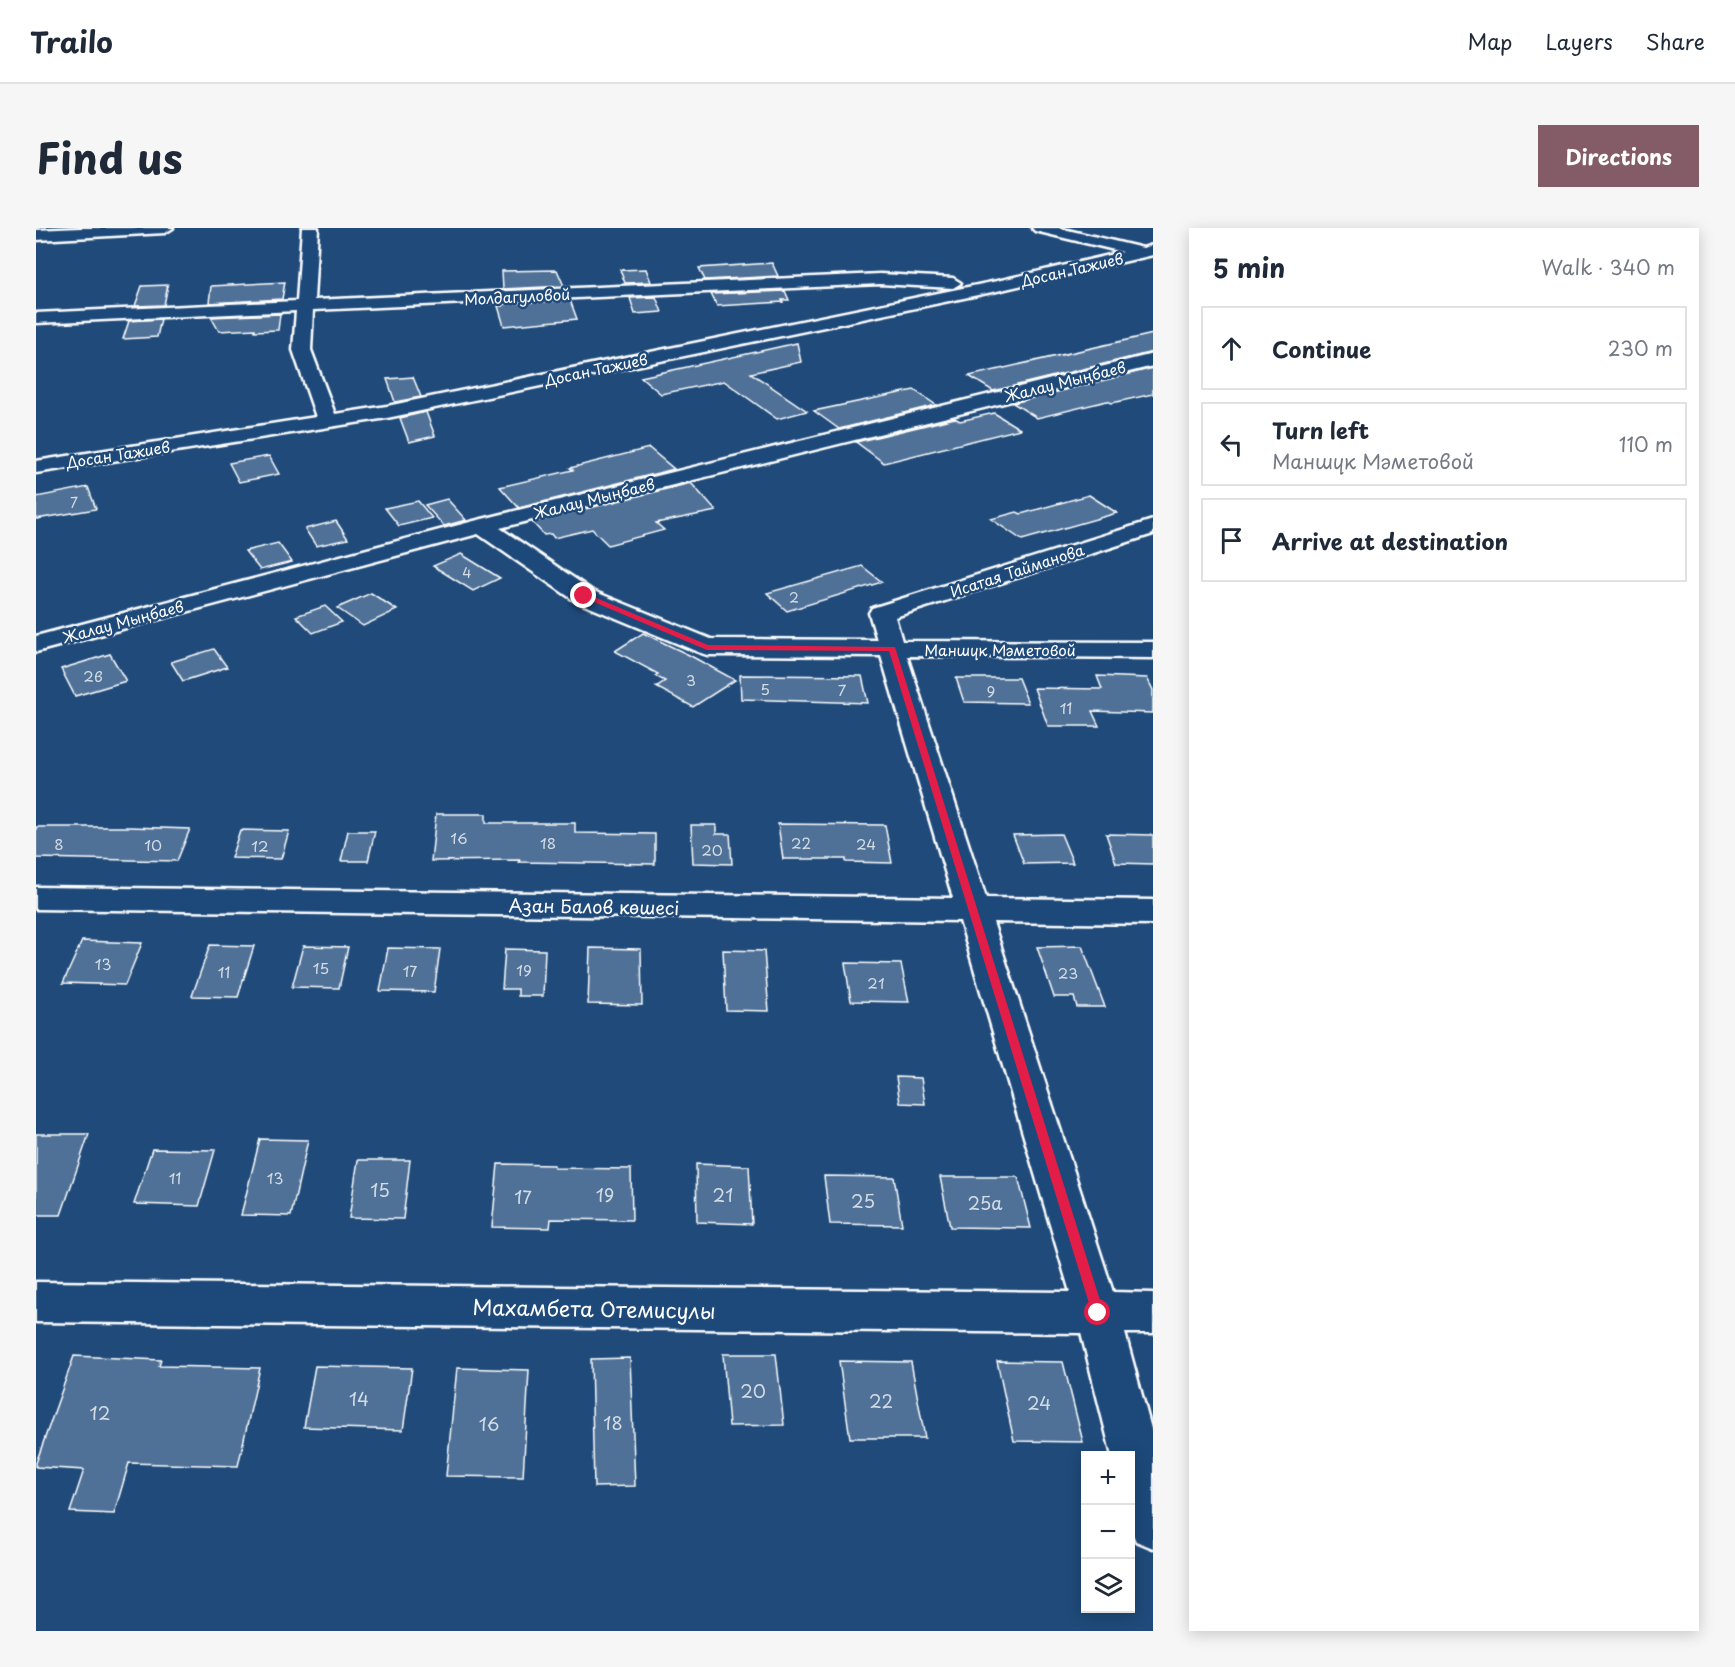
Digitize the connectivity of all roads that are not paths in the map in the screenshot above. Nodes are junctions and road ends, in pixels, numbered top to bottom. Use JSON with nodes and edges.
{"nodes":[{"id":1,"x":165,"y":228,"type":"edge"},
{"id":2,"x":310,"y":228,"type":"edge"},
{"id":3,"x":1040,"y":228,"type":"edge"},
{"id":4,"x":1098,"y":228,"type":"edge"},
{"id":5,"x":36,"y":234,"type":"edge"},
{"id":6,"x":1151,"y":249,"type":"edge"},
{"id":7,"x":997,"y":286,"type":"junction"},
{"id":8,"x":305,"y":306,"type":"junction"},
{"id":9,"x":36,"y":318,"type":"edge"},
{"id":10,"x":1153,"y":360,"type":"edge"},
{"id":11,"x":328,"y":422,"type":"junction"},
{"id":12,"x":36,"y":467,"type":"edge"},
{"id":13,"x":482,"y":526,"type":"junction"},
{"id":14,"x":1153,"y":527,"type":"edge"},
{"id":15,"x":36,"y":644,"type":"edge"},
{"id":16,"x":892,"y":648,"type":"junction"},
{"id":17,"x":1153,"y":650,"type":"edge"},
{"id":18,"x":36,"y":898,"type":"edge"},
{"id":19,"x":973,"y":911,"type":"junction"},
{"id":20,"x":1153,"y":912,"type":"edge"},
{"id":21,"x":36,"y":1302,"type":"edge"},
{"id":22,"x":1098,"y":1313,"type":"junction"},
{"id":23,"x":1153,"y":1313,"type":"edge"},
{"id":24,"x":1153,"y":1524,"type":"edge"}],
"edges":[{"from":1,"to":5,"type":"street"},
{"from":2,"to":8,"type":"street"},
{"from":3,"to":6,"type":"street"},
{"from":4,"to":6,"type":"street"},
{"from":6,"to":7,"type":"street","name":"Досан Тажиев"},
{"from":7,"to":8,"type":"street","name":"Молдагуловой"},
{"from":7,"to":11,"type":"street","name":"Досан Тажиев"},
{"from":8,"to":9,"type":"street","name":"Молдагуловой"},
{"from":8,"to":11,"type":"street"},
{"from":10,"to":13,"type":"street","name":"Жалау Мыңбаев"},
{"from":11,"to":12,"type":"street","name":"Досан Тажиев"},
{"from":13,"to":15,"type":"street","name":"Жалау Мыңбаев"},
{"from":13,"to":16,"type":"street","name":"Маншүк Мәметовой"},
{"from":14,"to":16,"type":"street","name":"Исатая Тайманова"},
{"from":16,"to":17,"type":"street","name":"Маншүк Мәметовой"},
{"from":16,"to":19,"type":"street"},
{"from":18,"to":19,"type":"street","name":"Азан Балов көшесі"},
{"from":19,"to":20,"type":"street","name":"Азан Балов көшесі"},
{"from":19,"to":22,"type":"street"},
{"from":21,"to":22,"type":"street","name":"Махамбета Отемисулы"},
{"from":22,"to":23,"type":"street","name":"Махамбета Отемисулы"},
{"from":22,"to":24,"type":"street"}]}
